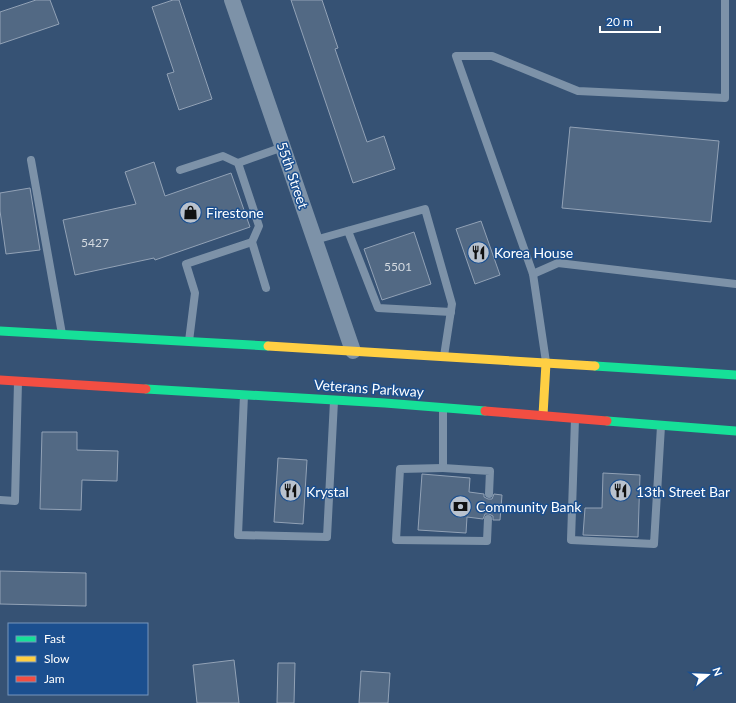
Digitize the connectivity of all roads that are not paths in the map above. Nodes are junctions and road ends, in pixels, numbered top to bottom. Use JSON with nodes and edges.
{"nodes":[{"id":1,"x":232,"y":0,"type":"edge"},
{"id":2,"x":725,"y":0,"type":"edge"},
{"id":3,"x":283,"y":147,"type":"junction"},
{"id":4,"x":31,"y":160,"type":"dead end"},
{"id":5,"x":238,"y":163,"type":"junction"},
{"id":6,"x":180,"y":170,"type":"dead end"},
{"id":7,"x":348,"y":231,"type":"junction"},
{"id":8,"x":315,"y":240,"type":"junction"},
{"id":9,"x":252,"y":242,"type":"junction"},
{"id":10,"x":533,"y":274,"type":"junction"},
{"id":11,"x":736,"y":284,"type":"edge"},
{"id":12,"x":266,"y":288,"type":"dead end"},
{"id":13,"x":451,"y":312,"type":"junction"},
{"id":14,"x":0,"y":331,"type":"edge"},
{"id":15,"x":62,"y":335,"type":"junction"},
{"id":16,"x":189,"y":341,"type":"junction"},
{"id":17,"x":353,"y":351,"type":"junction"},
{"id":18,"x":444,"y":356,"type":"junction"},
{"id":19,"x":546,"y":363,"type":"junction"},
{"id":20,"x":736,"y":375,"type":"edge"},
{"id":21,"x":0,"y":380,"type":"edge"},
{"id":22,"x":18,"y":381,"type":"junction"},
{"id":23,"x":244,"y":394,"type":"junction"},
{"id":24,"x":334,"y":400,"type":"junction"},
{"id":25,"x":443,"y":408,"type":"junction"},
{"id":26,"x":543,"y":415,"type":"junction"},
{"id":27,"x":574,"y":418,"type":"junction"},
{"id":28,"x":662,"y":425,"type":"junction"},
{"id":29,"x":736,"y":431,"type":"edge"},
{"id":30,"x":444,"y":468,"type":"junction"},
{"id":31,"x":489,"y":494,"type":"dead end"},
{"id":32,"x":0,"y":500,"type":"edge"},
{"id":33,"x":488,"y":519,"type":"dead end"}],
"edges":[{"from":1,"to":3,"type":"street","name":"55th Street"},
{"from":2,"to":10,"type":"lane"},
{"from":3,"to":5,"type":"lane"},
{"from":3,"to":8,"type":"street","name":"55th Street"},
{"from":4,"to":15,"type":"lane"},
{"from":5,"to":6,"type":"lane"},
{"from":5,"to":9,"type":"lane"},
{"from":7,"to":8,"type":"lane"},
{"from":7,"to":13,"type":"lane"},
{"from":7,"to":13,"type":"lane"},
{"from":8,"to":17,"type":"street","name":"55th Street"},
{"from":9,"to":12,"type":"lane"},
{"from":9,"to":16,"type":"lane"},
{"from":10,"to":11,"type":"lane"},
{"from":10,"to":19,"type":"lane"},
{"from":13,"to":18,"type":"lane"},
{"from":14,"to":15,"type":"main road"},
{"from":15,"to":16,"type":"main road"},
{"from":16,"to":17,"type":"main road"},
{"from":17,"to":18,"type":"main road"},
{"from":18,"to":19,"type":"main road"},
{"from":19,"to":20,"type":"main road"},
{"from":19,"to":26,"type":"main road"},
{"from":21,"to":22,"type":"main road","name":"Veterans Parkway"},
{"from":22,"to":23,"type":"main road","name":"Veterans Parkway"},
{"from":22,"to":32,"type":"lane"},
{"from":23,"to":24,"type":"main road","name":"Veterans Parkway"},
{"from":23,"to":24,"type":"lane"},
{"from":24,"to":25,"type":"main road","name":"Veterans Parkway"},
{"from":25,"to":26,"type":"main road","name":"Veterans Parkway"},
{"from":25,"to":30,"type":"lane"},
{"from":26,"to":27,"type":"main road","name":"Veterans Parkway"},
{"from":27,"to":28,"type":"main road","name":"Veterans Parkway"},
{"from":27,"to":28,"type":"lane"},
{"from":28,"to":29,"type":"main road","name":"Veterans Parkway"},
{"from":30,"to":31,"type":"lane"},
{"from":30,"to":33,"type":"lane"}]}
